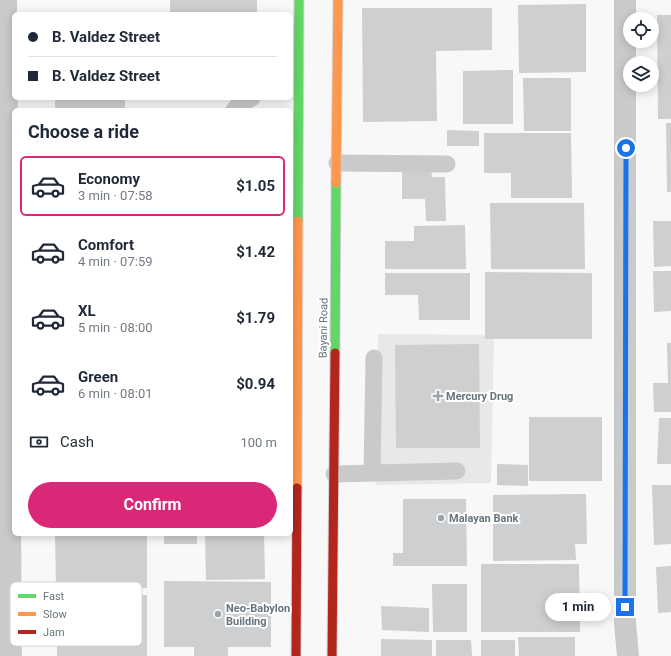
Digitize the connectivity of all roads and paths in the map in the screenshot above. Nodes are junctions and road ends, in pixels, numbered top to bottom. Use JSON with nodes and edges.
{"nodes":[{"id":1,"x":6,"y":0,"type":"edge"},
{"id":2,"x":299,"y":0,"type":"edge"},
{"id":3,"x":338,"y":0,"type":"edge"},
{"id":4,"x":626,"y":0,"type":"edge"},
{"id":5,"x":294,"y":95,"type":"edge"},
{"id":6,"x":248,"y":100,"type":"edge"},
{"id":7,"x":236,"y":108,"type":"edge"},
{"id":8,"x":337,"y":163,"type":"junction"},
{"id":9,"x":447,"y":164,"type":"dead end"},
{"id":10,"x":374,"y":358,"type":"dead end"},
{"id":11,"x":457,"y":471,"type":"dead end"},
{"id":12,"x":372,"y":472,"type":"junction"},
{"id":13,"x":334,"y":474,"type":"junction"},
{"id":14,"x":10,"y":582,"type":"edge"},
{"id":15,"x":11,"y":646,"type":"edge"},
{"id":16,"x":11,"y":656,"type":"edge"},
{"id":17,"x":296,"y":656,"type":"edge"},
{"id":18,"x":332,"y":656,"type":"edge"},
{"id":19,"x":628,"y":656,"type":"edge"}],
"edges":[{"from":1,"to":14,"type":"street"},
{"from":2,"to":5,"type":"main road"},
{"from":3,"to":8,"type":"main road","name":"Bayani Road"},
{"from":4,"to":19,"type":"street"},
{"from":5,"to":17,"type":"main road"},
{"from":6,"to":7,"type":"lane"},
{"from":8,"to":9,"type":"lane"},
{"from":8,"to":13,"type":"main road","name":"Bayani Road"},
{"from":10,"to":12,"type":"lane"},
{"from":11,"to":12,"type":"lane"},
{"from":12,"to":13,"type":"lane"},
{"from":13,"to":18,"type":"main road","name":"Bayani Road"},
{"from":15,"to":16,"type":"street"}]}
